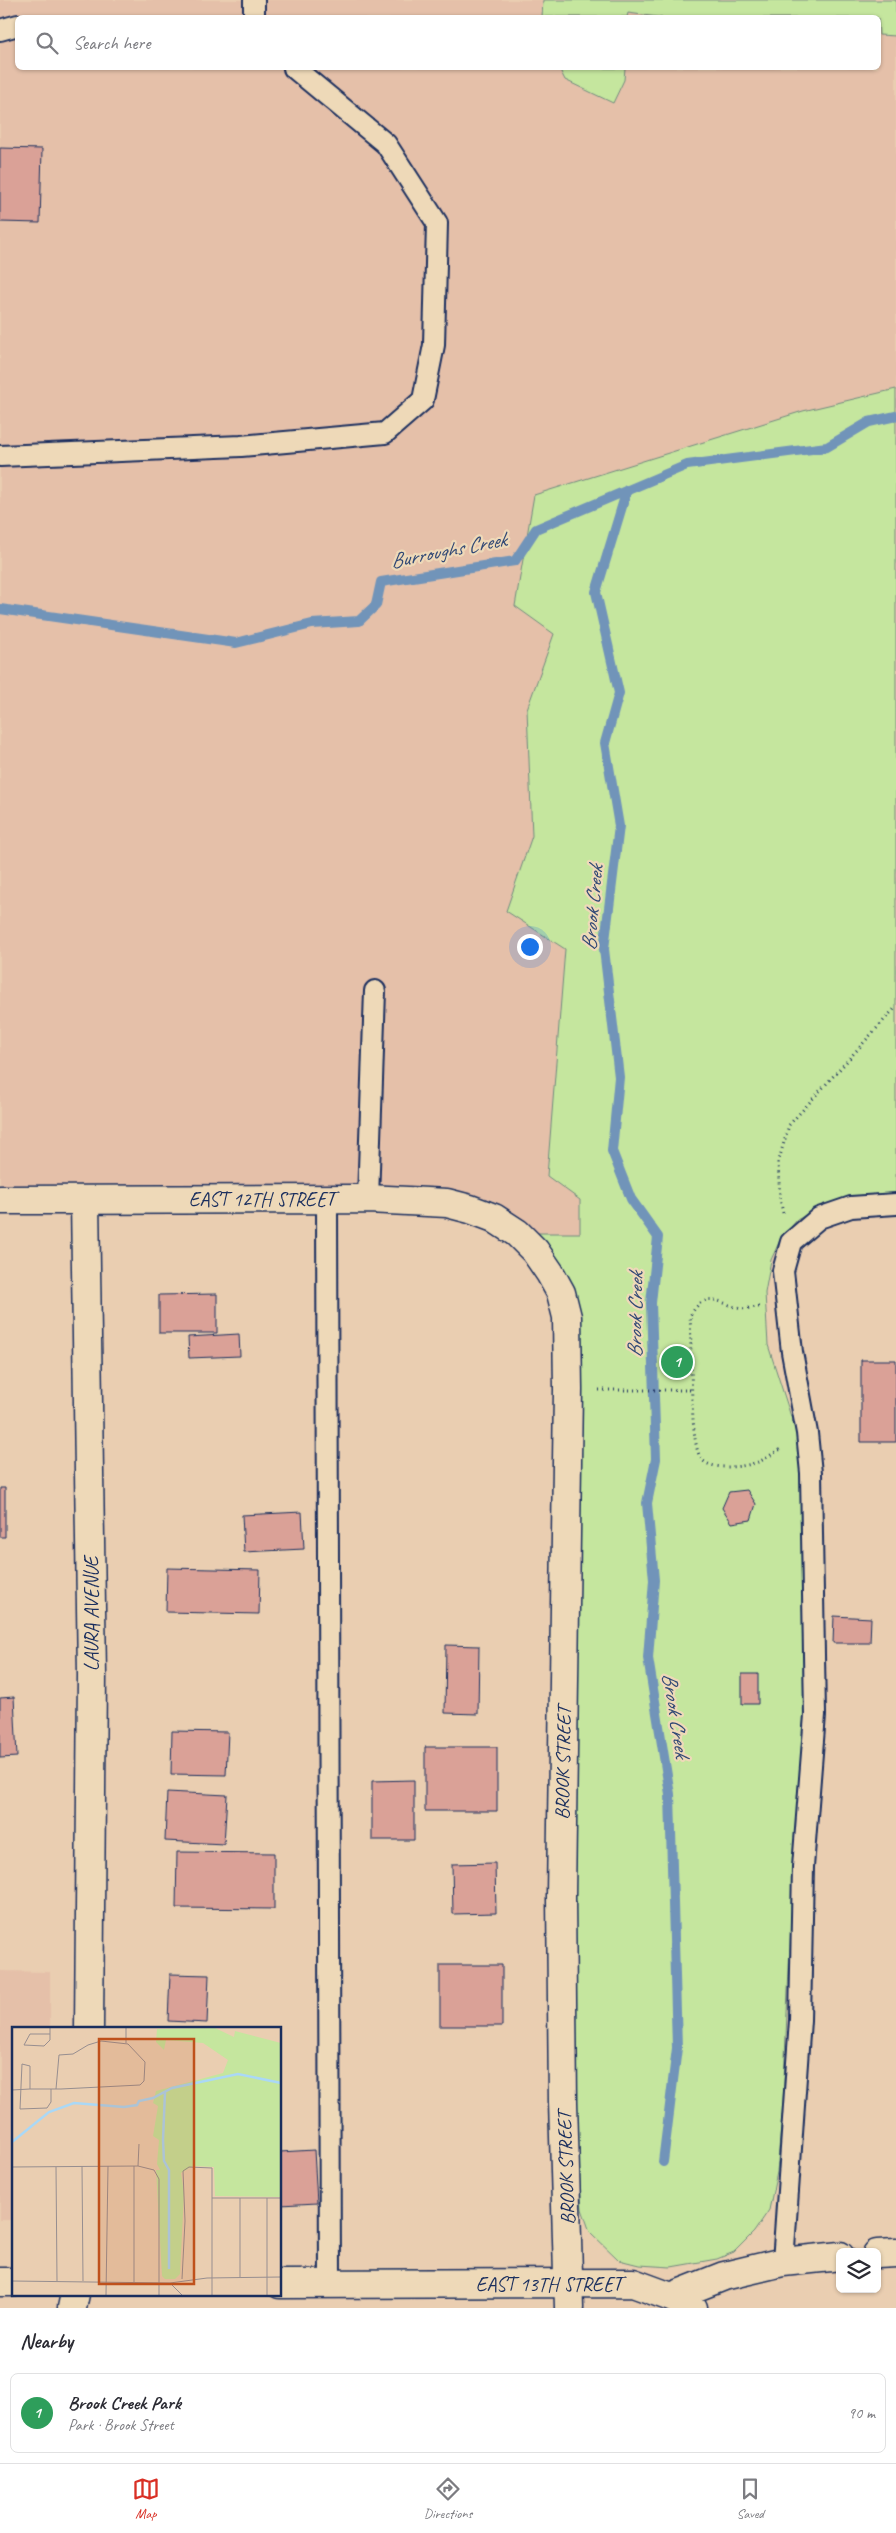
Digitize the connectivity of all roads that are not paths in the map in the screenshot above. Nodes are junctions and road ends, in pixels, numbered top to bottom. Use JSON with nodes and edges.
{"nodes":[{"id":1,"x":254,"y":0,"type":"edge"},
{"id":2,"x":254,"y":15,"type":"edge"},
{"id":3,"x":15,"y":26,"type":"edge"},
{"id":4,"x":0,"y":30,"type":"edge"},
{"id":5,"x":296,"y":70,"type":"edge"},
{"id":6,"x":0,"y":456,"type":"edge"},
{"id":7,"x":375,"y":991,"type":"dead end"},
{"id":8,"x":327,"y":1198,"type":"junction"},
{"id":9,"x":368,"y":1198,"type":"junction"},
{"id":10,"x":0,"y":1200,"type":"edge"},
{"id":11,"x":85,"y":1200,"type":"junction"},
{"id":12,"x":896,"y":1204,"type":"edge"},
{"id":13,"x":517,"y":1233,"type":"joint"},
{"id":14,"x":90,"y":2027,"type":"edge"},
{"id":15,"x":896,"y":2253,"type":"edge"},
{"id":16,"x":881,"y":2254,"type":"edge"},
{"id":17,"x":836,"y":2256,"type":"edge"},
{"id":18,"x":783,"y":2262,"type":"junction"},
{"id":19,"x":281,"y":2284,"type":"edge"},
{"id":20,"x":330,"y":2284,"type":"junction"},
{"id":21,"x":569,"y":2296,"type":"edge"},
{"id":22,"x":682,"y":2302,"type":"edge"}],
"edges":[{"from":1,"to":2,"type":"lane"},
{"from":3,"to":4,"type":"lane"},
{"from":5,"to":6,"type":"lane"},
{"from":7,"to":9,"type":"lane"},
{"from":8,"to":9,"type":"street","name":"EAST 12TH STREET"},
{"from":8,"to":11,"type":"street","name":"EAST 12TH STREET"},
{"from":8,"to":20,"type":"lane"},
{"from":9,"to":13,"type":"street","name":"EAST 12TH STREET"},
{"from":10,"to":11,"type":"street","name":"EAST 12TH STREET"},
{"from":11,"to":14,"type":"street","name":"LAURA AVENUE"},
{"from":12,"to":18,"type":"lane"},
{"from":13,"to":21,"type":"street","name":"BROOK STREET"},
{"from":15,"to":16,"type":"street"},
{"from":17,"to":18,"type":"street","name":"EAST 13TH STREET"},
{"from":18,"to":22,"type":"street","name":"EAST 13TH STREET"},
{"from":19,"to":20,"type":"street","name":"EAST 13TH STREET"},
{"from":20,"to":21,"type":"street","name":"EAST 13TH STREET"},
{"from":21,"to":22,"type":"street","name":"EAST 13TH STREET"}]}
